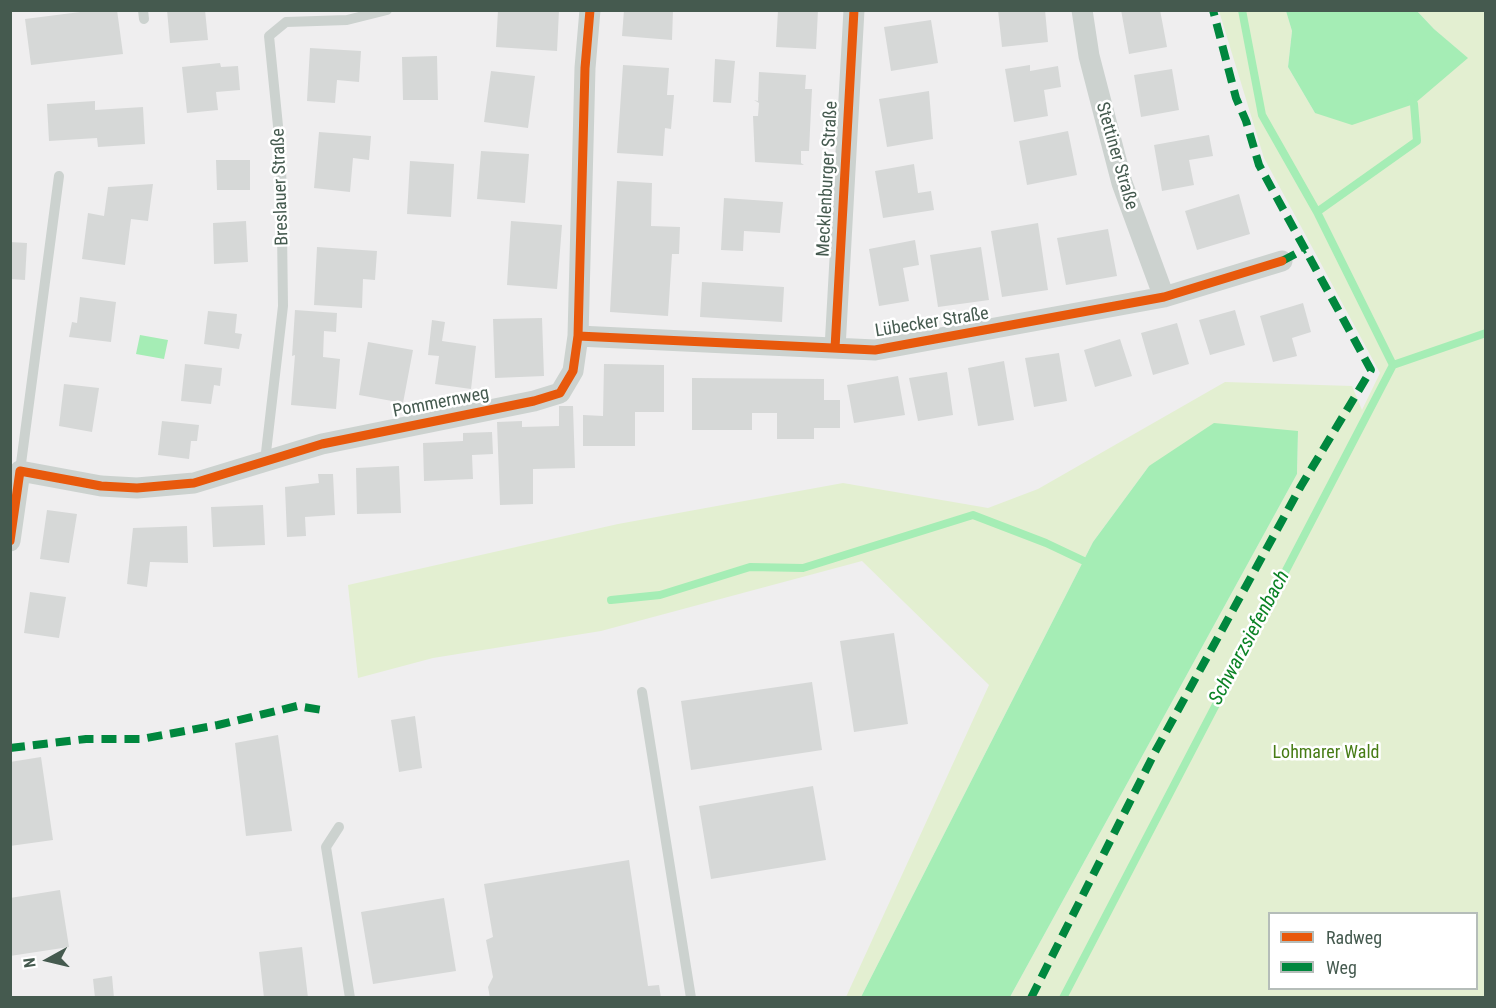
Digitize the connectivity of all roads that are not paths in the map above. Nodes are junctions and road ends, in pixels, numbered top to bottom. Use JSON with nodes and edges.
{"nodes":[{"id":1,"x":590,"y":10,"type":"edge"},
{"id":2,"x":854,"y":10,"type":"edge"},
{"id":3,"x":1082,"y":10,"type":"edge"},
{"id":4,"x":387,"y":11,"type":"edge"},
{"id":5,"x":59,"y":176,"type":"dead end"},
{"id":6,"x":1282,"y":261,"type":"dead end"},
{"id":7,"x":1164,"y":297,"type":"junction"},
{"id":8,"x":578,"y":336,"type":"junction"},
{"id":9,"x":834,"y":348,"type":"junction"},
{"id":10,"x":265,"y":461,"type":"junction"},
{"id":11,"x":20,"y":471,"type":"junction"},
{"id":12,"x":10,"y":541,"type":"edge"},
{"id":13,"x":642,"y":692,"type":"dead end"},
{"id":14,"x":339,"y":827,"type":"dead end"},
{"id":15,"x":350,"y":998,"type":"edge"},
{"id":16,"x":691,"y":998,"type":"edge"}],
"edges":[{"from":1,"to":8,"type":"street","name":"Pommernweg"},
{"from":2,"to":9,"type":"street","name":"Mecklenburger Straße"},
{"from":3,"to":7,"type":"street","name":"Stettiner Straße"},
{"from":4,"to":10,"type":"lane","name":"Breslauer Straße"},
{"from":5,"to":11,"type":"lane"},
{"from":6,"to":7,"type":"street","name":"Lübecker Straße"},
{"from":7,"to":9,"type":"street","name":"Lübecker Straße"},
{"from":8,"to":9,"type":"street","name":"Lübecker Straße"},
{"from":8,"to":10,"type":"street","name":"Pommernweg"},
{"from":10,"to":11,"type":"street","name":"Pommernweg"},
{"from":11,"to":12,"type":"street"},
{"from":13,"to":16,"type":"lane"},
{"from":14,"to":15,"type":"lane"}]}
